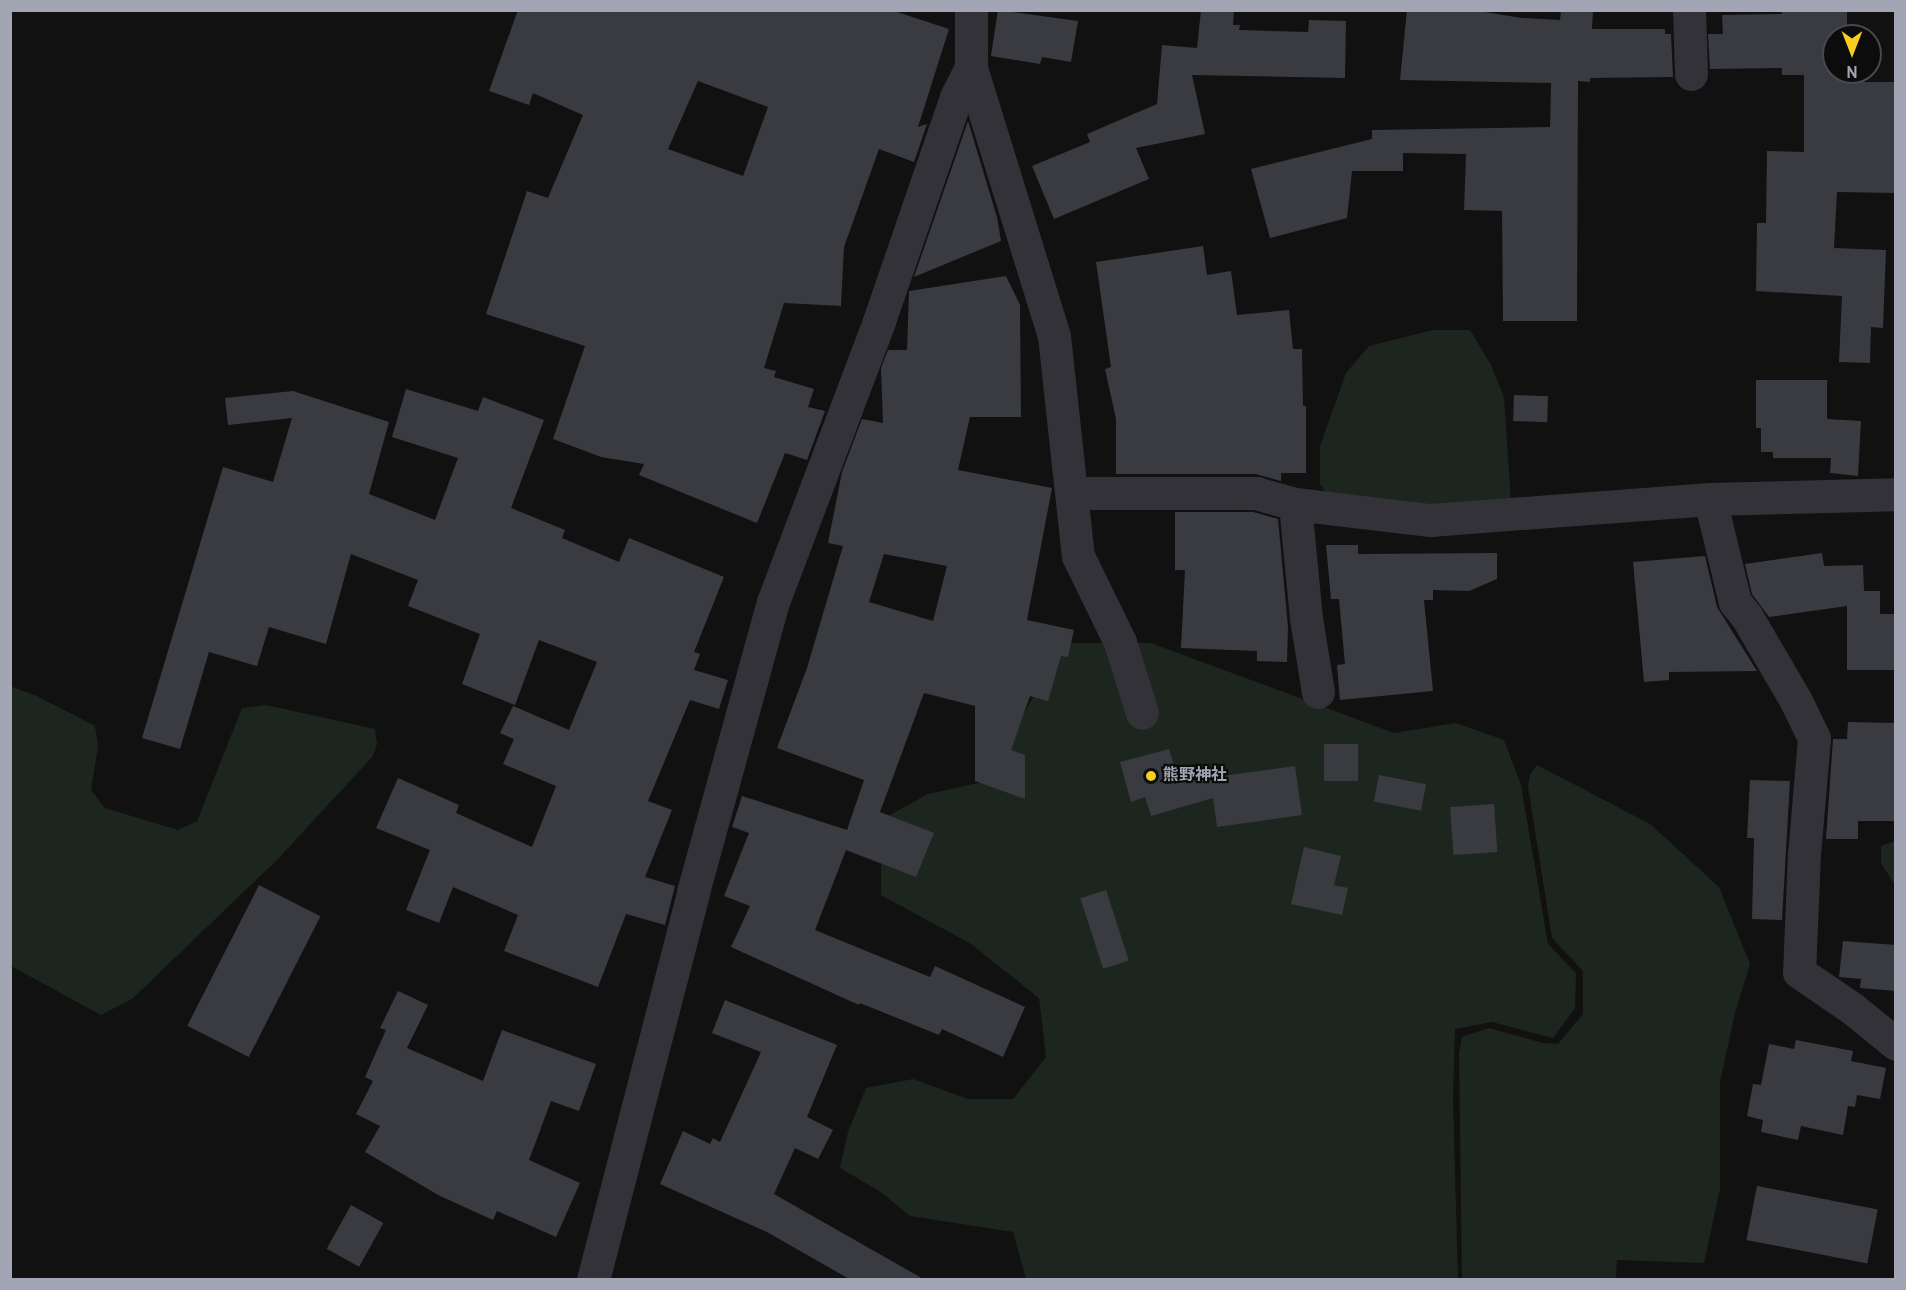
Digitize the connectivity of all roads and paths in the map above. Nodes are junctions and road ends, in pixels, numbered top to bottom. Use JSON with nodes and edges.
{"nodes":[{"id":1,"x":971,"y":10,"type":"edge"},
{"id":2,"x":1689,"y":10,"type":"edge"},
{"id":3,"x":971,"y":68,"type":"junction"},
{"id":4,"x":1691,"y":74,"type":"dead end"},
{"id":5,"x":1072,"y":493,"type":"junction"},
{"id":6,"x":1896,"y":494,"type":"edge"},
{"id":7,"x":1710,"y":499,"type":"junction"},
{"id":8,"x":1295,"y":504,"type":"junction"},
{"id":9,"x":1318,"y":692,"type":"dead end"},
{"id":10,"x":1142,"y":713,"type":"dead end"},
{"id":11,"x":1896,"y":1044,"type":"edge"},
{"id":12,"x":593,"y":1280,"type":"edge"}],
"edges":[{"from":1,"to":3,"type":"street"},
{"from":2,"to":4,"type":"street"},
{"from":3,"to":5,"type":"street"},
{"from":3,"to":12,"type":"street"},
{"from":5,"to":8,"type":"street"},
{"from":5,"to":10,"type":"street"},
{"from":6,"to":7,"type":"street"},
{"from":7,"to":8,"type":"street"},
{"from":7,"to":11,"type":"street"},
{"from":8,"to":9,"type":"street"}]}
